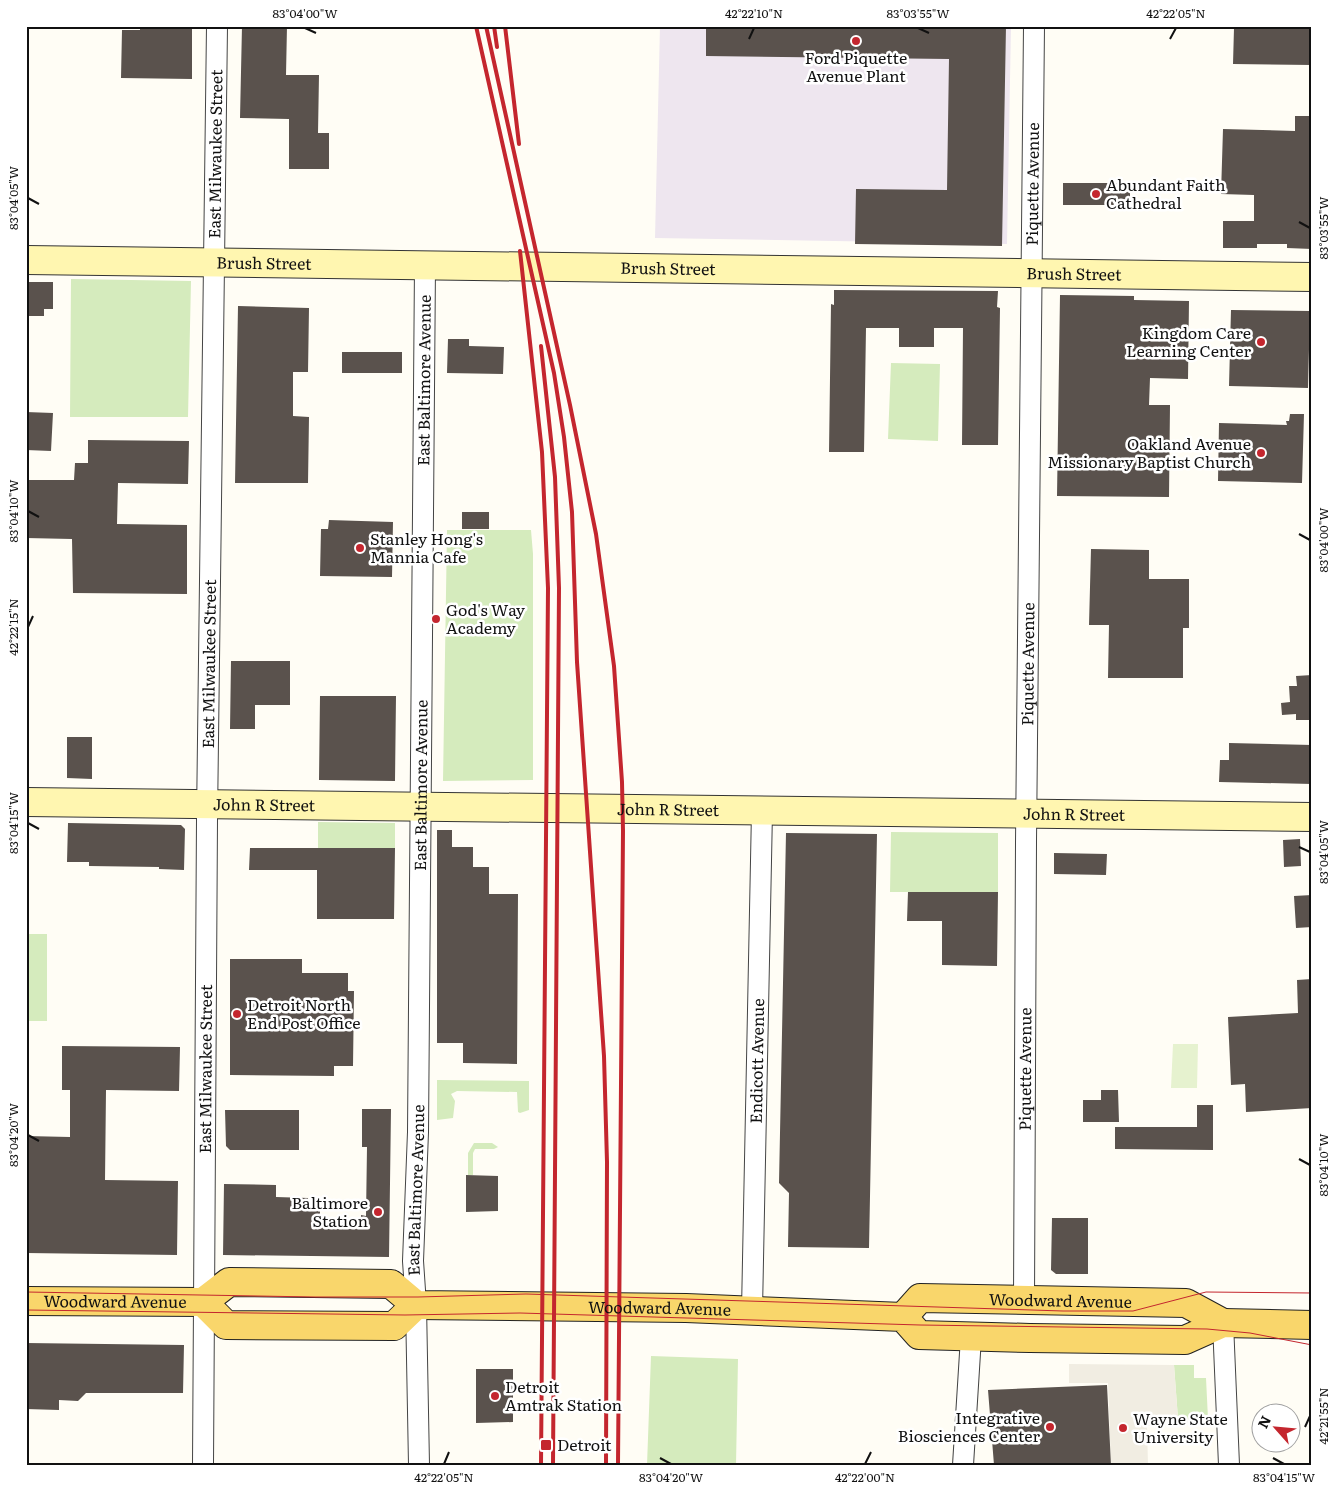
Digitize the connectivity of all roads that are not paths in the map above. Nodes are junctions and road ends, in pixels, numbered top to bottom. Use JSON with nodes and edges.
{"nodes":[{"id":1,"x":217,"y":26,"type":"edge"},
{"id":2,"x":1034,"y":26,"type":"edge"},
{"id":3,"x":26,"y":260,"type":"edge"},
{"id":4,"x":214,"y":262,"type":"junction"},
{"id":5,"x":425,"y":265,"type":"junction"},
{"id":6,"x":1031,"y":273,"type":"junction"},
{"id":7,"x":1312,"y":276,"type":"edge"},
{"id":8,"x":26,"y":802,"type":"edge"},
{"id":9,"x":207,"y":804,"type":"junction"},
{"id":10,"x":421,"y":808,"type":"junction"},
{"id":11,"x":762,"y":811,"type":"junction"},
{"id":12,"x":1026,"y":814,"type":"junction"},
{"id":13,"x":1312,"y":817,"type":"edge"},
{"id":14,"x":26,"y":1300,"type":"edge"},
{"id":15,"x":1024,"y":1300,"type":"junction"},
{"id":16,"x":203,"y":1302,"type":"junction"},
{"id":17,"x":416,"y":1305,"type":"junction"},
{"id":18,"x":752,"y":1310,"type":"junction"},
{"id":19,"x":903,"y":1317,"type":"junction"},
{"id":20,"x":1223,"y":1323,"type":"junction"},
{"id":21,"x":1312,"y":1325,"type":"edge"},
{"id":22,"x":971,"y":1336,"type":"junction"},
{"id":23,"x":203,"y":1465,"type":"edge"},
{"id":24,"x":419,"y":1465,"type":"edge"},
{"id":25,"x":963,"y":1465,"type":"edge"},
{"id":26,"x":1229,"y":1465,"type":"edge"}],
"edges":[{"from":1,"to":4,"type":"street","name":"East Milwaukee Street"},
{"from":2,"to":6,"type":"street","name":"Piquette Avenue"},
{"from":3,"to":4,"type":"street","name":"Brush Street"},
{"from":4,"to":5,"type":"street","name":"Brush Street"},
{"from":4,"to":9,"type":"street","name":"East Milwaukee Street"},
{"from":5,"to":6,"type":"street","name":"Brush Street"},
{"from":5,"to":10,"type":"street","name":"East Baltimore Avenue"},
{"from":6,"to":7,"type":"street","name":"Brush Street"},
{"from":6,"to":12,"type":"street","name":"Piquette Avenue"},
{"from":8,"to":9,"type":"street","name":"John R Street"},
{"from":9,"to":10,"type":"street","name":"John R Street"},
{"from":9,"to":16,"type":"street","name":"East Milwaukee Street"},
{"from":10,"to":11,"type":"street","name":"John R Street"},
{"from":10,"to":17,"type":"street","name":"East Baltimore Avenue"},
{"from":11,"to":12,"type":"street","name":"John R Street"},
{"from":11,"to":18,"type":"street","name":"Endicott Avenue"},
{"from":12,"to":13,"type":"street","name":"John R Street"},
{"from":12,"to":15,"type":"street","name":"Piquette Avenue"},
{"from":14,"to":16,"type":"main road","name":"Woodward Avenue"},
{"from":15,"to":19,"type":"main road","name":"Woodward Avenue"},
{"from":15,"to":20,"type":"main road","name":"Woodward Avenue"},
{"from":16,"to":17,"type":"main road","name":"Woodward Avenue"},
{"from":16,"to":17,"type":"main road","name":"Woodward Avenue"},
{"from":16,"to":23,"type":"street","name":"East Milwaukee Street"},
{"from":17,"to":18,"type":"main road","name":"Woodward Avenue"},
{"from":17,"to":24,"type":"street","name":"East Baltimore Avenue"},
{"from":18,"to":19,"type":"main road","name":"Woodward Avenue"},
{"from":19,"to":22,"type":"main road","name":"Woodward Avenue"},
{"from":20,"to":21,"type":"main road","name":"Woodward Avenue"},
{"from":20,"to":22,"type":"main road","name":"Woodward Avenue"},
{"from":20,"to":26,"type":"street"},
{"from":22,"to":25,"type":"street"}]}
